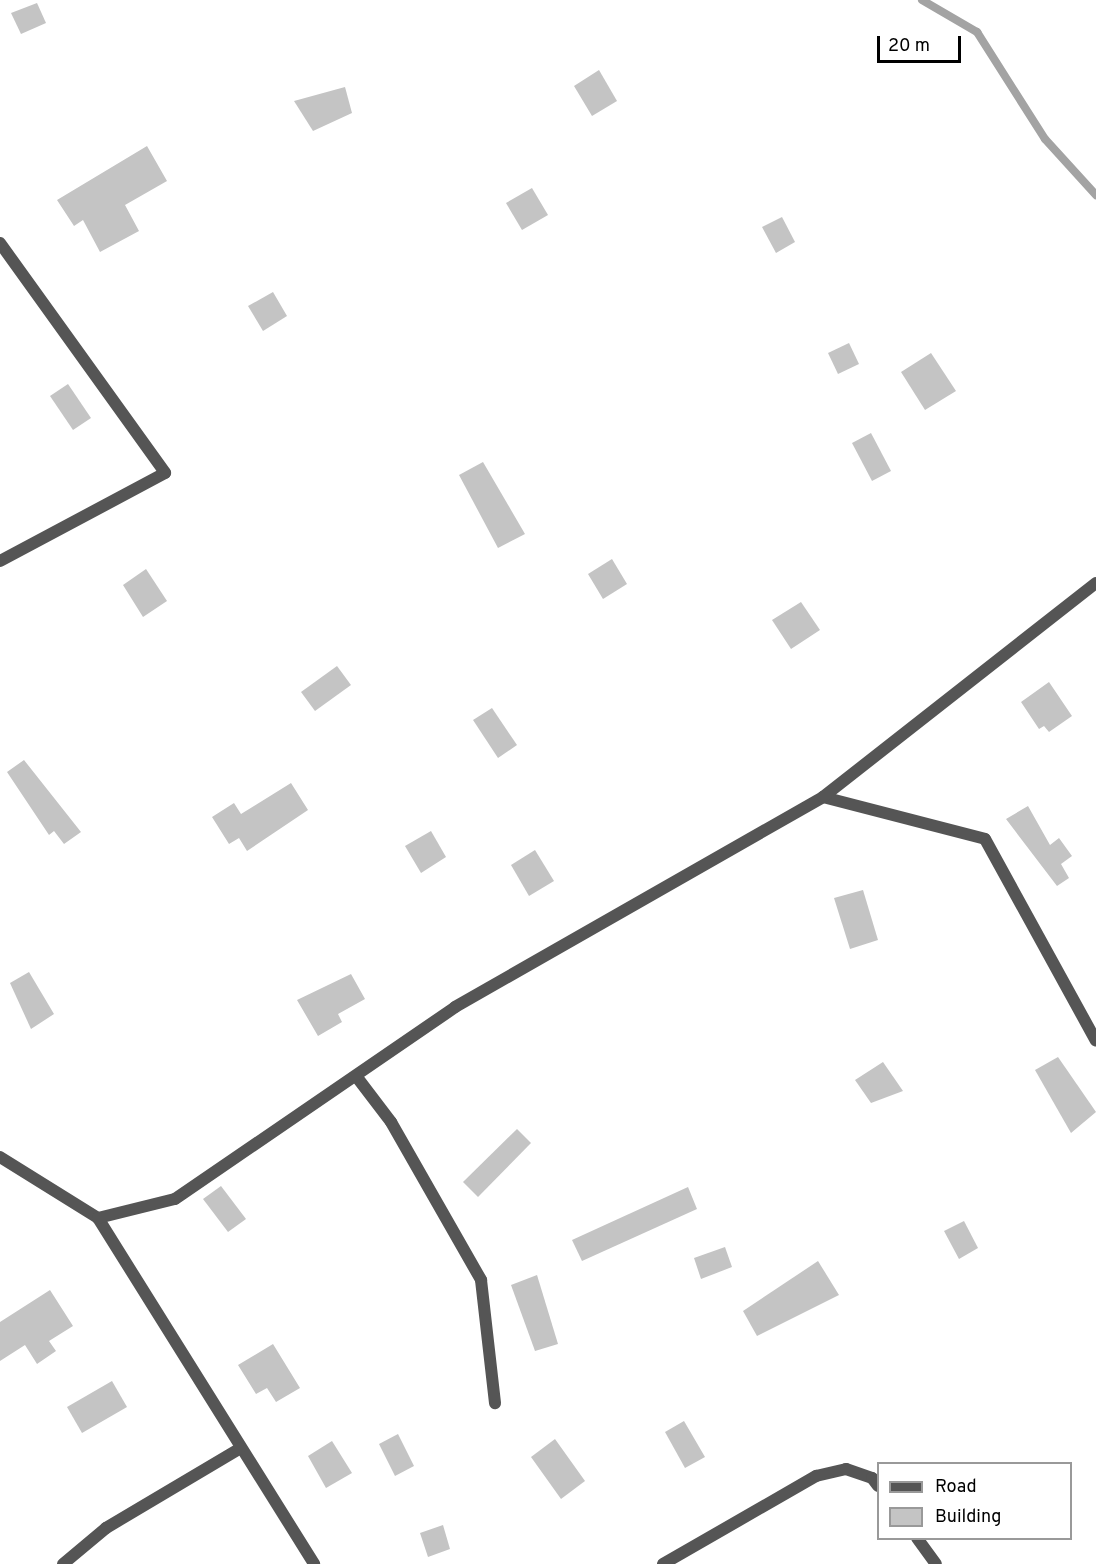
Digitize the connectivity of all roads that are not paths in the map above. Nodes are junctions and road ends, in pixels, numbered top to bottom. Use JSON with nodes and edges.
{"nodes":[{"id":1,"x":0,"y":243,"type":"edge"},
{"id":2,"x":0,"y":561,"type":"edge"},
{"id":3,"x":1096,"y":583,"type":"edge"},
{"id":4,"x":824,"y":797,"type":"junction"},
{"id":5,"x":1096,"y":1041,"type":"edge"},
{"id":6,"x":356,"y":1076,"type":"junction"},
{"id":7,"x":0,"y":1157,"type":"edge"},
{"id":8,"x":98,"y":1218,"type":"junction"},
{"id":9,"x":495,"y":1403,"type":"dead end"},
{"id":10,"x":239,"y":1449,"type":"junction"},
{"id":11,"x":877,"y":1484,"type":"edge"},
{"id":12,"x":918,"y":1540,"type":"edge"},
{"id":13,"x":63,"y":1564,"type":"edge"},
{"id":14,"x":314,"y":1564,"type":"edge"},
{"id":15,"x":663,"y":1564,"type":"edge"},
{"id":16,"x":936,"y":1564,"type":"edge"}],
"edges":[{"from":1,"to":2,"type":"street"},
{"from":3,"to":4,"type":"street"},
{"from":4,"to":5,"type":"street"},
{"from":4,"to":6,"type":"street"},
{"from":6,"to":8,"type":"street"},
{"from":6,"to":9,"type":"street"},
{"from":7,"to":8,"type":"street"},
{"from":8,"to":10,"type":"street"},
{"from":10,"to":13,"type":"street"},
{"from":10,"to":14,"type":"street"},
{"from":11,"to":15,"type":"street"},
{"from":12,"to":16,"type":"street"}]}
